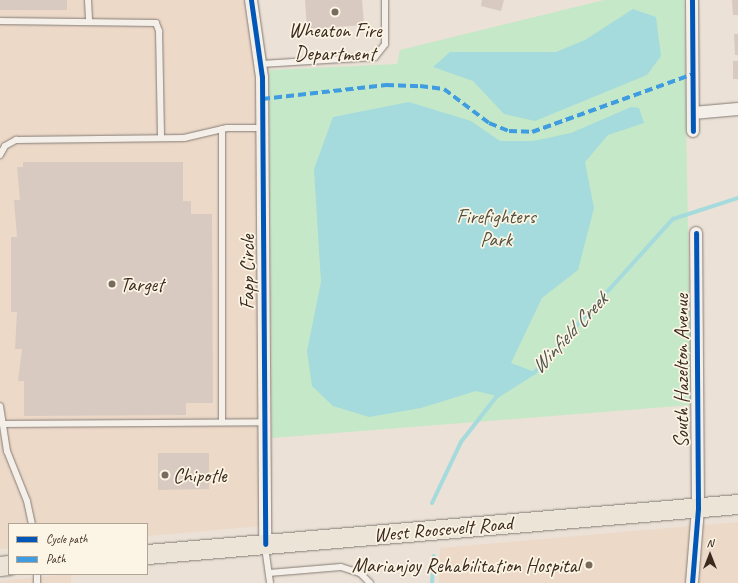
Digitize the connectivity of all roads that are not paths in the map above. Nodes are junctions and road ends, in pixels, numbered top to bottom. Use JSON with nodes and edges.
{"nodes":[{"id":1,"x":88,"y":0,"type":"edge"},
{"id":2,"x":251,"y":0,"type":"edge"},
{"id":3,"x":385,"y":0,"type":"edge"},
{"id":4,"x":692,"y":0,"type":"edge"},
{"id":5,"x":89,"y":20,"type":"junction"},
{"id":6,"x":0,"y":21,"type":"edge"},
{"id":7,"x":262,"y":64,"type":"junction"},
{"id":8,"x":738,"y":109,"type":"edge"},
{"id":9,"x":693,"y":113,"type":"junction"},
{"id":10,"x":262,"y":128,"type":"junction"},
{"id":11,"x":222,"y":129,"type":"junction"},
{"id":12,"x":693,"y":131,"type":"dead end"},
{"id":13,"x":161,"y":138,"type":"junction"},
{"id":14,"x":0,"y":155,"type":"edge"},
{"id":15,"x":696,"y":233,"type":"dead end"},
{"id":16,"x":0,"y":406,"type":"edge"},
{"id":17,"x":1,"y":414,"type":"edge"},
{"id":18,"x":222,"y":422,"type":"junction"},
{"id":19,"x":264,"y":422,"type":"junction"},
{"id":20,"x":3,"y":424,"type":"junction"},
{"id":21,"x":738,"y":504,"type":"edge"},
{"id":22,"x":698,"y":508,"type":"junction"},
{"id":23,"x":32,"y":523,"type":"edge"},
{"id":24,"x":264,"y":544,"type":"junction"},
{"id":25,"x":148,"y":554,"type":"edge"},
{"id":26,"x":269,"y":574,"type":"junction"},
{"id":27,"x":270,"y":583,"type":"edge"},
{"id":28,"x":370,"y":583,"type":"edge"},
{"id":29,"x":692,"y":583,"type":"edge"}],
"edges":[{"from":1,"to":5,"type":"lane"},
{"from":2,"to":7,"type":"street","name":"Fapp Circle"},
{"from":3,"to":7,"type":"lane"},
{"from":4,"to":9,"type":"street"},
{"from":5,"to":6,"type":"lane"},
{"from":5,"to":13,"type":"lane"},
{"from":7,"to":10,"type":"street","name":"Fapp Circle"},
{"from":8,"to":9,"type":"street"},
{"from":9,"to":12,"type":"street"},
{"from":10,"to":11,"type":"lane"},
{"from":10,"to":19,"type":"street","name":"Fapp Circle"},
{"from":11,"to":13,"type":"lane"},
{"from":11,"to":18,"type":"lane"},
{"from":13,"to":14,"type":"lane"},
{"from":15,"to":22,"type":"street","name":"South Hazelton Avenue"},
{"from":16,"to":17,"type":"lane"},
{"from":17,"to":20,"type":"lane"},
{"from":18,"to":19,"type":"lane"},
{"from":18,"to":20,"type":"lane"},
{"from":19,"to":24,"type":"street","name":"Fapp Circle"},
{"from":20,"to":23,"type":"lane"},
{"from":21,"to":22,"type":"main road","name":"West Roosevelt Road"},
{"from":22,"to":24,"type":"main road","name":"West Roosevelt Road"},
{"from":22,"to":29,"type":"street","name":"South Hazelton Avenue"},
{"from":24,"to":25,"type":"main road","name":"West Roosevelt Road"},
{"from":24,"to":26,"type":"lane"},
{"from":26,"to":27,"type":"lane"},
{"from":26,"to":28,"type":"lane"}]}
